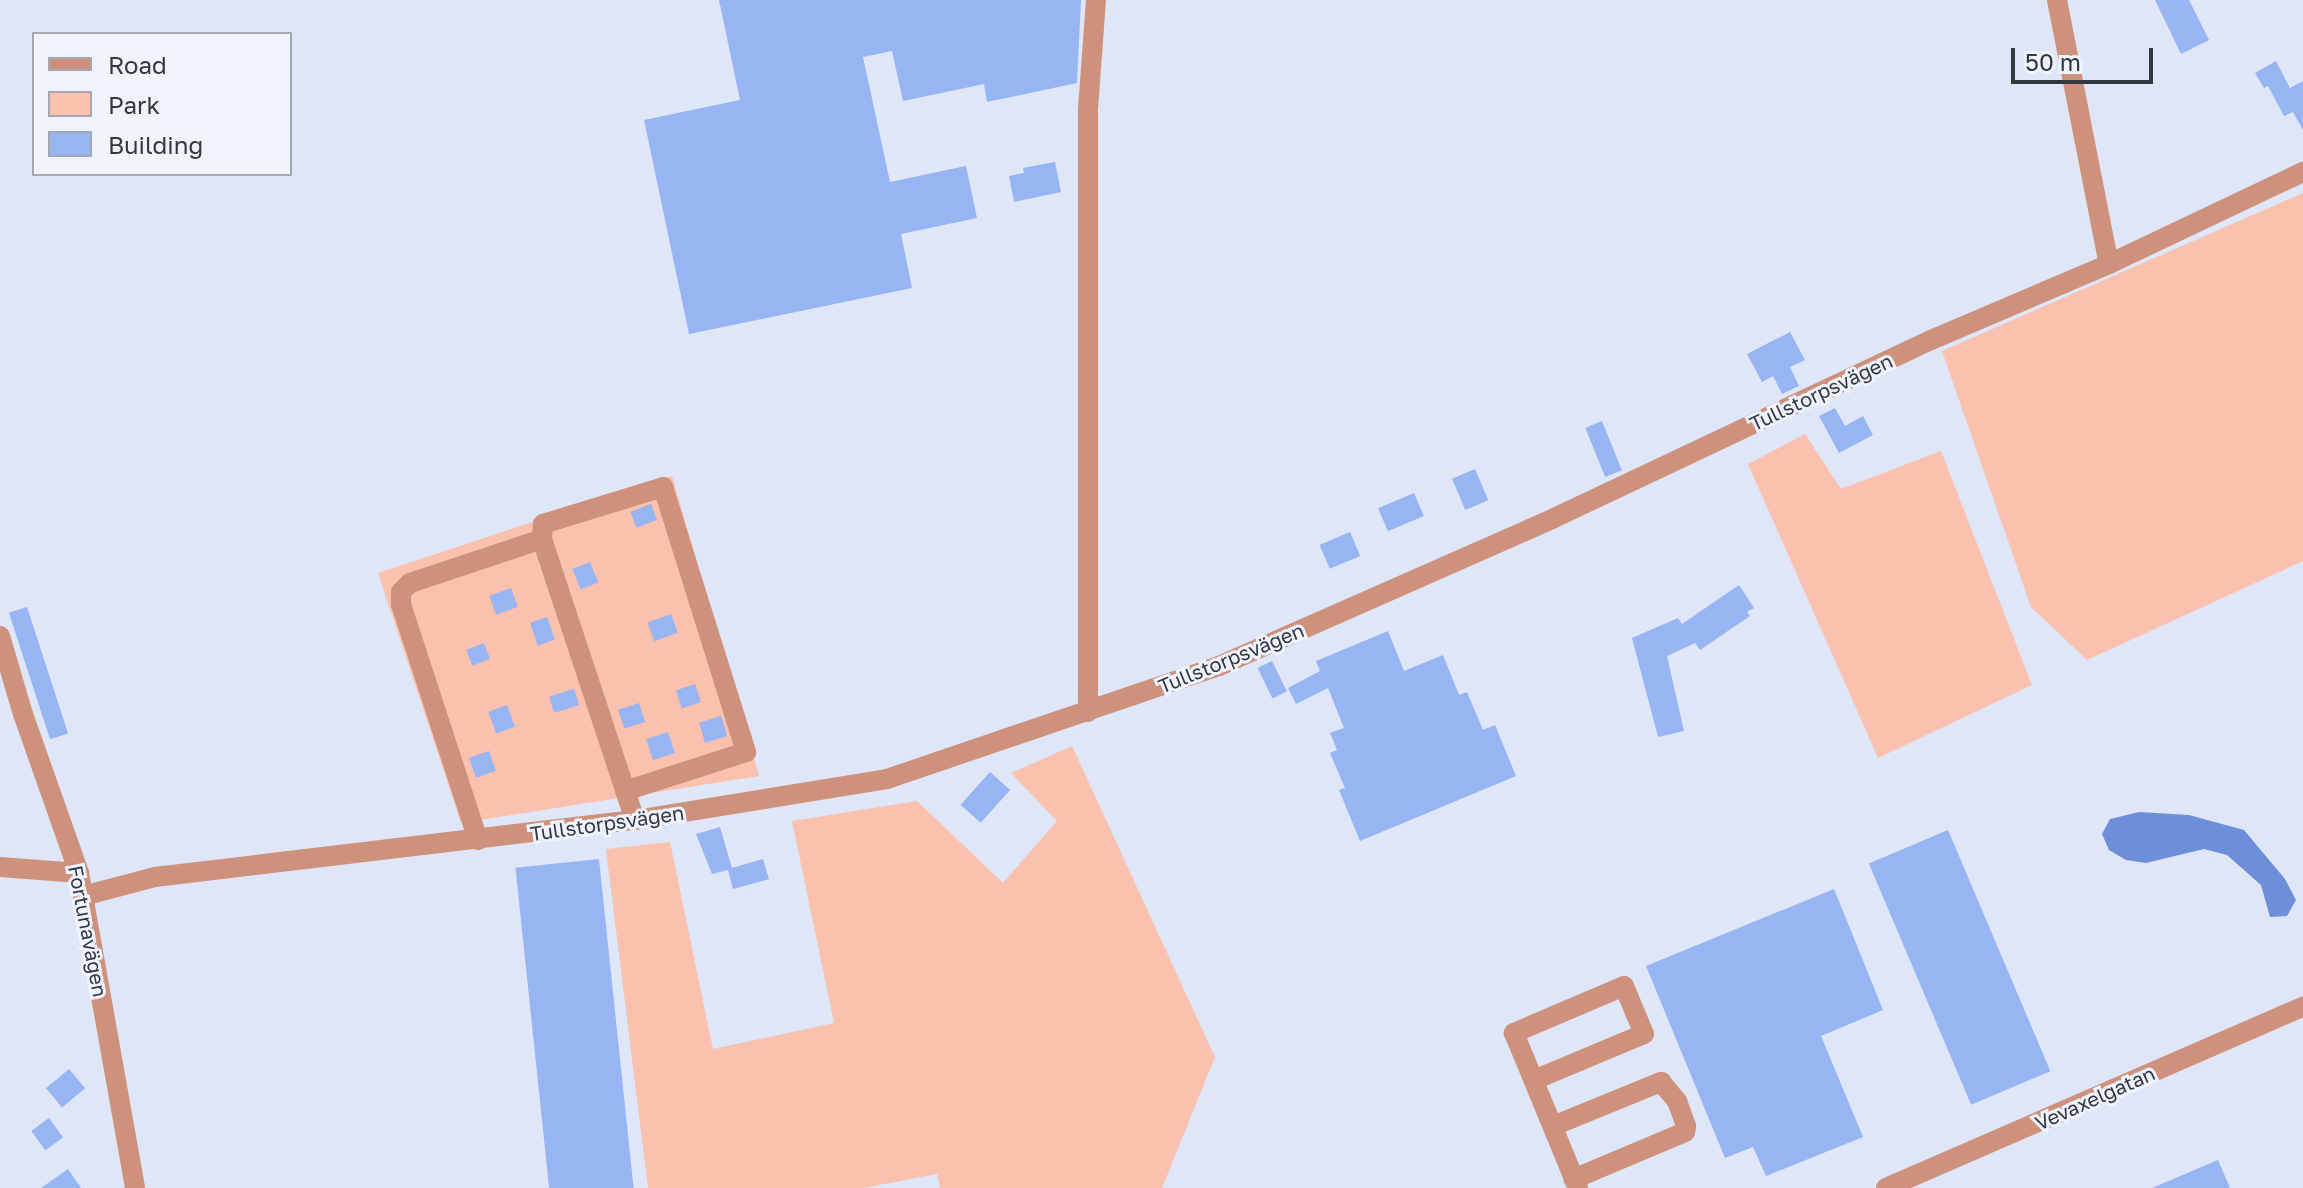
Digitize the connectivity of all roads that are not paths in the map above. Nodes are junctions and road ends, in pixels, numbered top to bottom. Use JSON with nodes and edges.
{"nodes":[{"id":1,"x":1096,"y":0,"type":"edge"},
{"id":2,"x":2057,"y":0,"type":"edge"},
{"id":3,"x":2303,"y":172,"type":"edge"},
{"id":4,"x":2109,"y":264,"type":"junction"},
{"id":5,"x":542,"y":539,"type":"junction"},
{"id":6,"x":0,"y":636,"type":"edge"},
{"id":7,"x":1088,"y":712,"type":"junction"},
{"id":8,"x":625,"y":791,"type":"junction"},
{"id":9,"x":635,"y":820,"type":"junction"},
{"id":10,"x":478,"y":840,"type":"junction"},
{"id":11,"x":0,"y":867,"type":"edge"},
{"id":12,"x":79,"y":873,"type":"junction"},
{"id":13,"x":83,"y":896,"type":"junction"},
{"id":14,"x":2303,"y":1007,"type":"edge"},
{"id":15,"x":1534,"y":1080,"type":"junction"},
{"id":16,"x":1553,"y":1126,"type":"junction"},
{"id":17,"x":1576,"y":1183,"type":"edge"},
{"id":18,"x":135,"y":1188,"type":"edge"},
{"id":19,"x":1886,"y":1188,"type":"edge"}],
"edges":[{"from":1,"to":7,"type":"street"},
{"from":2,"to":4,"type":"street"},
{"from":3,"to":4,"type":"street","name":"Tullstorpsvägen"},
{"from":4,"to":7,"type":"street","name":"Tullstorpsvägen"},
{"from":5,"to":8,"type":"street"},
{"from":5,"to":8,"type":"street"},
{"from":5,"to":10,"type":"street"},
{"from":6,"to":12,"type":"street","name":"Fortunavägen"},
{"from":7,"to":9,"type":"street","name":"Tullstorpsvägen"},
{"from":8,"to":9,"type":"street"},
{"from":9,"to":10,"type":"street","name":"Tullstorpsvägen"},
{"from":10,"to":13,"type":"street","name":"Tullstorpsvägen"},
{"from":11,"to":12,"type":"street"},
{"from":12,"to":13,"type":"street","name":"Fortunavägen"},
{"from":13,"to":18,"type":"street","name":"Fortunavägen"},
{"from":14,"to":19,"type":"street","name":"Vevaxelgatan"},
{"from":15,"to":15,"type":"street"},
{"from":15,"to":16,"type":"street"},
{"from":16,"to":17,"type":"street"},
{"from":16,"to":17,"type":"street"}]}
